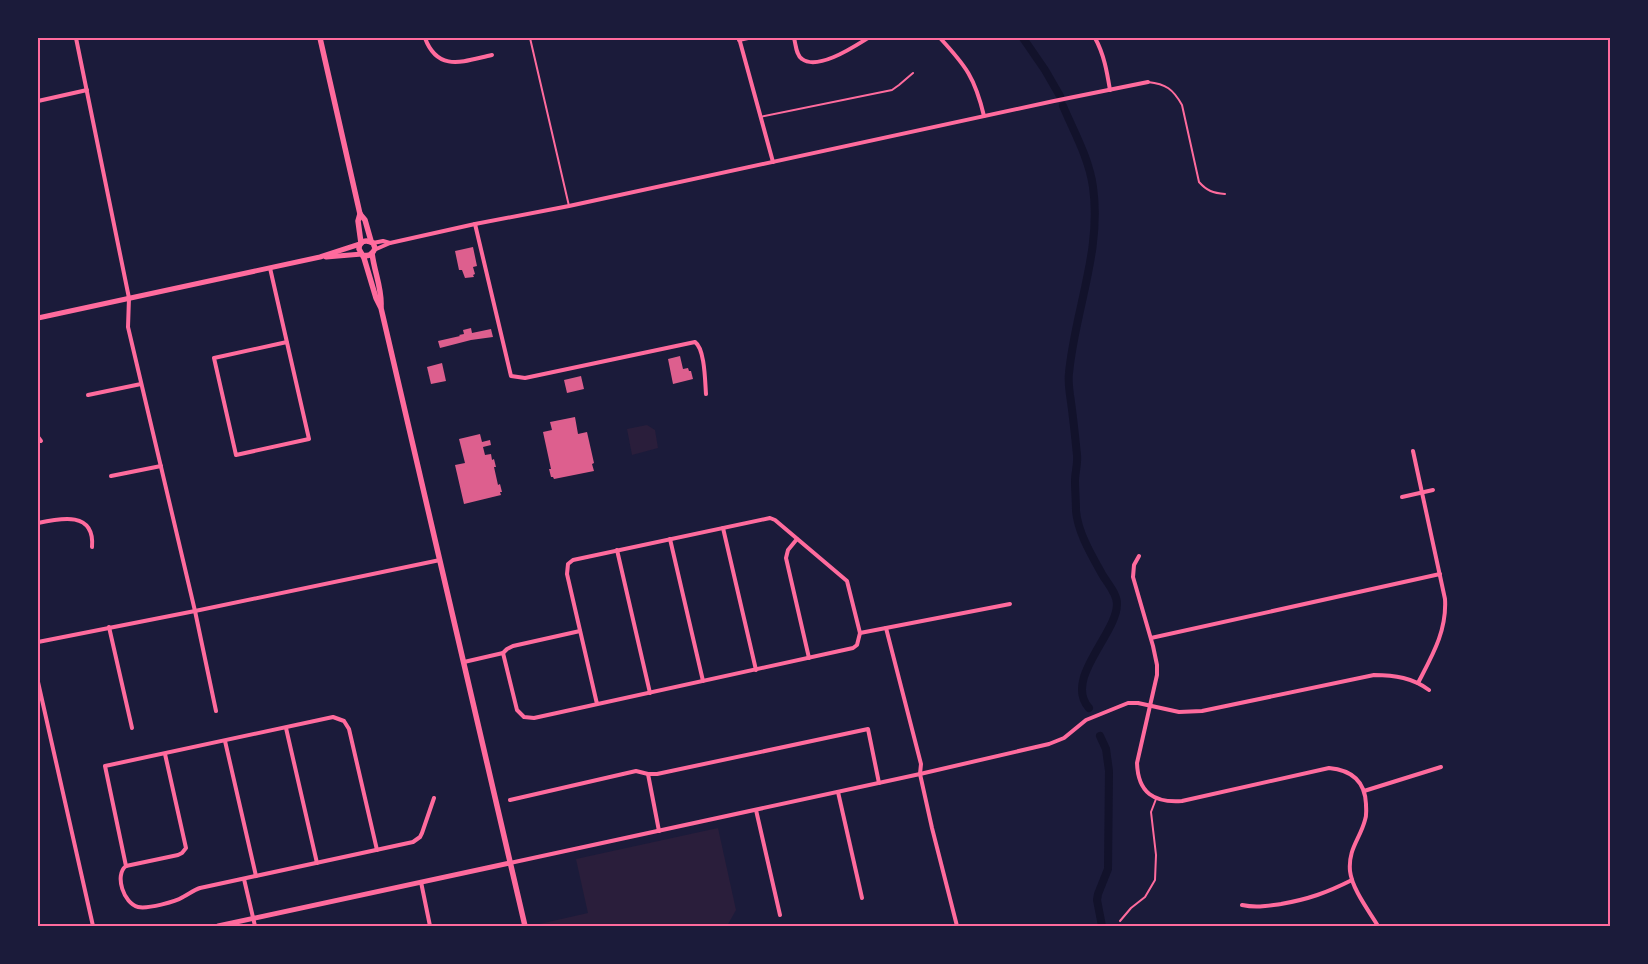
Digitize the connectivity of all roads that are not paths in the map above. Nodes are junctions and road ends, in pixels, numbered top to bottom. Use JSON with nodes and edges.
{"nodes":[{"id":1,"x":76,"y":38,"type":"edge"},
{"id":2,"x":320,"y":38,"type":"edge"},
{"id":3,"x":425,"y":38,"type":"edge"},
{"id":4,"x":530,"y":38,"type":"edge"},
{"id":5,"x":748,"y":38,"type":"edge"},
{"id":6,"x":794,"y":38,"type":"edge"},
{"id":7,"x":868,"y":38,"type":"edge"},
{"id":8,"x":940,"y":38,"type":"edge"},
{"id":9,"x":1095,"y":38,"type":"edge"},
{"id":10,"x":739,"y":39,"type":"edge"},
{"id":11,"x":492,"y":55,"type":"dead end"},
{"id":12,"x":913,"y":73,"type":"dead end"},
{"id":13,"x":1148,"y":82,"type":"joint"},
{"id":14,"x":87,"y":90,"type":"junction"},
{"id":15,"x":1110,"y":90,"type":"junction"},
{"id":16,"x":38,"y":101,"type":"edge"},
{"id":17,"x":984,"y":116,"type":"junction"},
{"id":18,"x":760,"y":117,"type":"junction"},
{"id":19,"x":773,"y":162,"type":"junction"},
{"id":20,"x":1224,"y":194,"type":"dead end"},
{"id":21,"x":569,"y":206,"type":"junction"},
{"id":22,"x":360,"y":214,"type":"junction"},
{"id":23,"x":475,"y":224,"type":"junction"},
{"id":24,"x":372,"y":242,"type":"junction"},
{"id":25,"x":361,"y":243,"type":"junction"},
{"id":26,"x":390,"y":243,"type":"junction"},
{"id":27,"x":373,"y":252,"type":"junction"},
{"id":28,"x":362,"y":254,"type":"junction"},
{"id":29,"x":320,"y":257,"type":"junction"},
{"id":30,"x":270,"y":268,"type":"junction"},
{"id":31,"x":129,"y":298,"type":"junction"},
{"id":32,"x":381,"y":308,"type":"junction"},
{"id":33,"x":38,"y":318,"type":"edge"},
{"id":34,"x":287,"y":342,"type":"junction"},
{"id":35,"x":141,"y":384,"type":"junction"},
{"id":36,"x":706,"y":394,"type":"dead end"},
{"id":37,"x":88,"y":395,"type":"dead end"},
{"id":38,"x":1413,"y":451,"type":"dead end"},
{"id":39,"x":161,"y":466,"type":"junction"},
{"id":40,"x":111,"y":476,"type":"dead end"},
{"id":41,"x":1433,"y":490,"type":"dead end"},
{"id":42,"x":1422,"y":492,"type":"junction"},
{"id":43,"x":1402,"y":497,"type":"dead end"},
{"id":44,"x":38,"y":523,"type":"edge"},
{"id":45,"x":722,"y":528,"type":"junction"},
{"id":46,"x":670,"y":539,"type":"junction"},
{"id":47,"x":797,"y":539,"type":"junction"},
{"id":48,"x":92,"y":547,"type":"dead end"},
{"id":49,"x":617,"y":550,"type":"junction"},
{"id":50,"x":1139,"y":556,"type":"dead end"},
{"id":51,"x":440,"y":560,"type":"junction"},
{"id":52,"x":1440,"y":574,"type":"junction"},
{"id":53,"x":1010,"y":604,"type":"dead end"},
{"id":54,"x":195,"y":611,"type":"junction"},
{"id":55,"x":109,"y":627,"type":"junction"},
{"id":56,"x":886,"y":628,"type":"junction"},
{"id":57,"x":580,"y":631,"type":"junction"},
{"id":58,"x":860,"y":633,"type":"junction"},
{"id":59,"x":1151,"y":638,"type":"junction"},
{"id":60,"x":38,"y":642,"type":"edge"},
{"id":61,"x":504,"y":653,"type":"junction"},
{"id":62,"x":809,"y":658,"type":"junction"},
{"id":63,"x":464,"y":662,"type":"junction"},
{"id":64,"x":756,"y":670,"type":"junction"},
{"id":65,"x":703,"y":681,"type":"junction"},
{"id":66,"x":38,"y":682,"type":"edge"},
{"id":67,"x":1418,"y":683,"type":"junction"},
{"id":68,"x":1429,"y":690,"type":"dead end"},
{"id":69,"x":650,"y":693,"type":"junction"},
{"id":70,"x":597,"y":704,"type":"junction"},
{"id":71,"x":1150,"y":706,"type":"junction"},
{"id":72,"x":216,"y":710,"type":"dead end"},
{"id":73,"x":132,"y":728,"type":"dead end"},
{"id":74,"x":286,"y":728,"type":"junction"},
{"id":75,"x":225,"y":741,"type":"junction"},
{"id":76,"x":165,"y":754,"type":"junction"},
{"id":77,"x":1441,"y":767,"type":"dead end"},
{"id":78,"x":648,"y":774,"type":"junction"},
{"id":79,"x":920,"y":774,"type":"junction"},
{"id":80,"x":880,"y":783,"type":"junction"},
{"id":81,"x":1364,"y":791,"type":"junction"},
{"id":82,"x":838,"y":792,"type":"junction"},
{"id":83,"x":434,"y":798,"type":"dead end"},
{"id":84,"x":1156,"y":799,"type":"junction"},
{"id":85,"x":510,"y":800,"type":"dead end"},
{"id":86,"x":756,"y":810,"type":"junction"},
{"id":87,"x":659,"y":831,"type":"junction"},
{"id":88,"x":377,"y":850,"type":"junction"},
{"id":89,"x":317,"y":863,"type":"junction"},
{"id":90,"x":510,"y":863,"type":"junction"},
{"id":91,"x":126,"y":866,"type":"junction"},
{"id":92,"x":256,"y":876,"type":"junction"},
{"id":93,"x":244,"y":879,"type":"junction"},
{"id":94,"x":1352,"y":880,"type":"junction"},
{"id":95,"x":421,"y":882,"type":"junction"},
{"id":96,"x":862,"y":898,"type":"dead end"},
{"id":97,"x":1242,"y":905,"type":"dead end"},
{"id":98,"x":780,"y":915,"type":"dead end"},
{"id":99,"x":253,"y":919,"type":"junction"},
{"id":100,"x":1120,"y":921,"type":"dead end"},
{"id":101,"x":93,"y":926,"type":"edge"},
{"id":102,"x":218,"y":926,"type":"edge"},
{"id":103,"x":255,"y":926,"type":"edge"},
{"id":104,"x":430,"y":926,"type":"edge"},
{"id":105,"x":525,"y":926,"type":"edge"},
{"id":106,"x":957,"y":926,"type":"edge"},
{"id":107,"x":1378,"y":926,"type":"edge"}],
"edges":[{"from":1,"to":14,"type":"street"},
{"from":2,"to":22,"type":"main road"},
{"from":3,"to":11,"type":"street"},
{"from":4,"to":21,"type":"lane"},
{"from":5,"to":10,"type":"street"},
{"from":6,"to":7,"type":"street"},
{"from":8,"to":17,"type":"street"},
{"from":9,"to":15,"type":"street"},
{"from":10,"to":18,"type":"street"},
{"from":12,"to":18,"type":"lane"},
{"from":13,"to":15,"type":"street"},
{"from":13,"to":20,"type":"lane"},
{"from":14,"to":16,"type":"street"},
{"from":14,"to":31,"type":"street"},
{"from":15,"to":17,"type":"street"},
{"from":17,"to":19,"type":"street"},
{"from":18,"to":19,"type":"street"},
{"from":19,"to":21,"type":"street"},
{"from":21,"to":23,"type":"street"},
{"from":22,"to":24,"type":"main road"},
{"from":22,"to":25,"type":"main road"},
{"from":23,"to":26,"type":"street"},
{"from":23,"to":36,"type":"street"},
{"from":24,"to":25,"type":"main road"},
{"from":24,"to":26,"type":"street"},
{"from":24,"to":27,"type":"main road"},
{"from":25,"to":28,"type":"main road"},
{"from":25,"to":29,"type":"street"},
{"from":26,"to":27,"type":"street"},
{"from":27,"to":28,"type":"main road"},
{"from":27,"to":32,"type":"main road"},
{"from":28,"to":29,"type":"street"},
{"from":28,"to":32,"type":"main road"},
{"from":29,"to":30,"type":"street"},
{"from":30,"to":31,"type":"street"},
{"from":30,"to":34,"type":"street"},
{"from":31,"to":33,"type":"street"},
{"from":31,"to":35,"type":"street"},
{"from":32,"to":51,"type":"main road"},
{"from":34,"to":34,"type":"street"},
{"from":35,"to":37,"type":"street"},
{"from":35,"to":39,"type":"street"},
{"from":38,"to":42,"type":"street"},
{"from":39,"to":40,"type":"street"},
{"from":39,"to":54,"type":"street"},
{"from":41,"to":42,"type":"street"},
{"from":42,"to":43,"type":"street"},
{"from":42,"to":52,"type":"street"},
{"from":44,"to":48,"type":"street"},
{"from":45,"to":46,"type":"street"},
{"from":45,"to":47,"type":"street"},
{"from":45,"to":64,"type":"street"},
{"from":46,"to":49,"type":"street"},
{"from":46,"to":65,"type":"street"},
{"from":47,"to":58,"type":"street"},
{"from":47,"to":62,"type":"street"},
{"from":49,"to":57,"type":"street"},
{"from":49,"to":69,"type":"street"},
{"from":50,"to":59,"type":"street"},
{"from":51,"to":54,"type":"street"},
{"from":51,"to":63,"type":"main road"},
{"from":52,"to":59,"type":"street"},
{"from":52,"to":67,"type":"street"},
{"from":53,"to":56,"type":"street"},
{"from":54,"to":55,"type":"street"},
{"from":54,"to":72,"type":"street"},
{"from":55,"to":60,"type":"street"},
{"from":55,"to":73,"type":"street"},
{"from":56,"to":58,"type":"street"},
{"from":56,"to":79,"type":"street"},
{"from":57,"to":61,"type":"street"},
{"from":57,"to":70,"type":"street"},
{"from":58,"to":62,"type":"street"},
{"from":59,"to":71,"type":"street"},
{"from":61,"to":63,"type":"street"},
{"from":61,"to":70,"type":"street"},
{"from":62,"to":64,"type":"street"},
{"from":63,"to":90,"type":"main road"},
{"from":64,"to":65,"type":"street"},
{"from":65,"to":69,"type":"street"},
{"from":66,"to":101,"type":"street"},
{"from":67,"to":68,"type":"street"},
{"from":67,"to":71,"type":"street"},
{"from":69,"to":70,"type":"street"},
{"from":71,"to":79,"type":"street"},
{"from":71,"to":84,"type":"street"},
{"from":74,"to":75,"type":"street"},
{"from":74,"to":88,"type":"street"},
{"from":74,"to":89,"type":"street"},
{"from":75,"to":76,"type":"street"},
{"from":75,"to":92,"type":"street"},
{"from":76,"to":91,"type":"street"},
{"from":76,"to":91,"type":"street"},
{"from":77,"to":81,"type":"street"},
{"from":78,"to":80,"type":"street"},
{"from":78,"to":85,"type":"street"},
{"from":78,"to":87,"type":"street"},
{"from":79,"to":80,"type":"street"},
{"from":79,"to":106,"type":"street"},
{"from":80,"to":82,"type":"street"},
{"from":81,"to":84,"type":"street"},
{"from":81,"to":94,"type":"street"},
{"from":82,"to":86,"type":"street"},
{"from":82,"to":96,"type":"street"},
{"from":83,"to":88,"type":"street"},
{"from":84,"to":100,"type":"lane"},
{"from":86,"to":87,"type":"street"},
{"from":86,"to":98,"type":"street"},
{"from":87,"to":90,"type":"street"},
{"from":88,"to":89,"type":"street"},
{"from":89,"to":92,"type":"street"},
{"from":90,"to":95,"type":"street"},
{"from":90,"to":105,"type":"main road"},
{"from":91,"to":93,"type":"street"},
{"from":92,"to":93,"type":"street"},
{"from":93,"to":99,"type":"street"},
{"from":94,"to":97,"type":"street"},
{"from":94,"to":107,"type":"street"},
{"from":95,"to":99,"type":"street"},
{"from":95,"to":104,"type":"street"},
{"from":99,"to":102,"type":"street"},
{"from":99,"to":103,"type":"street"}]}
